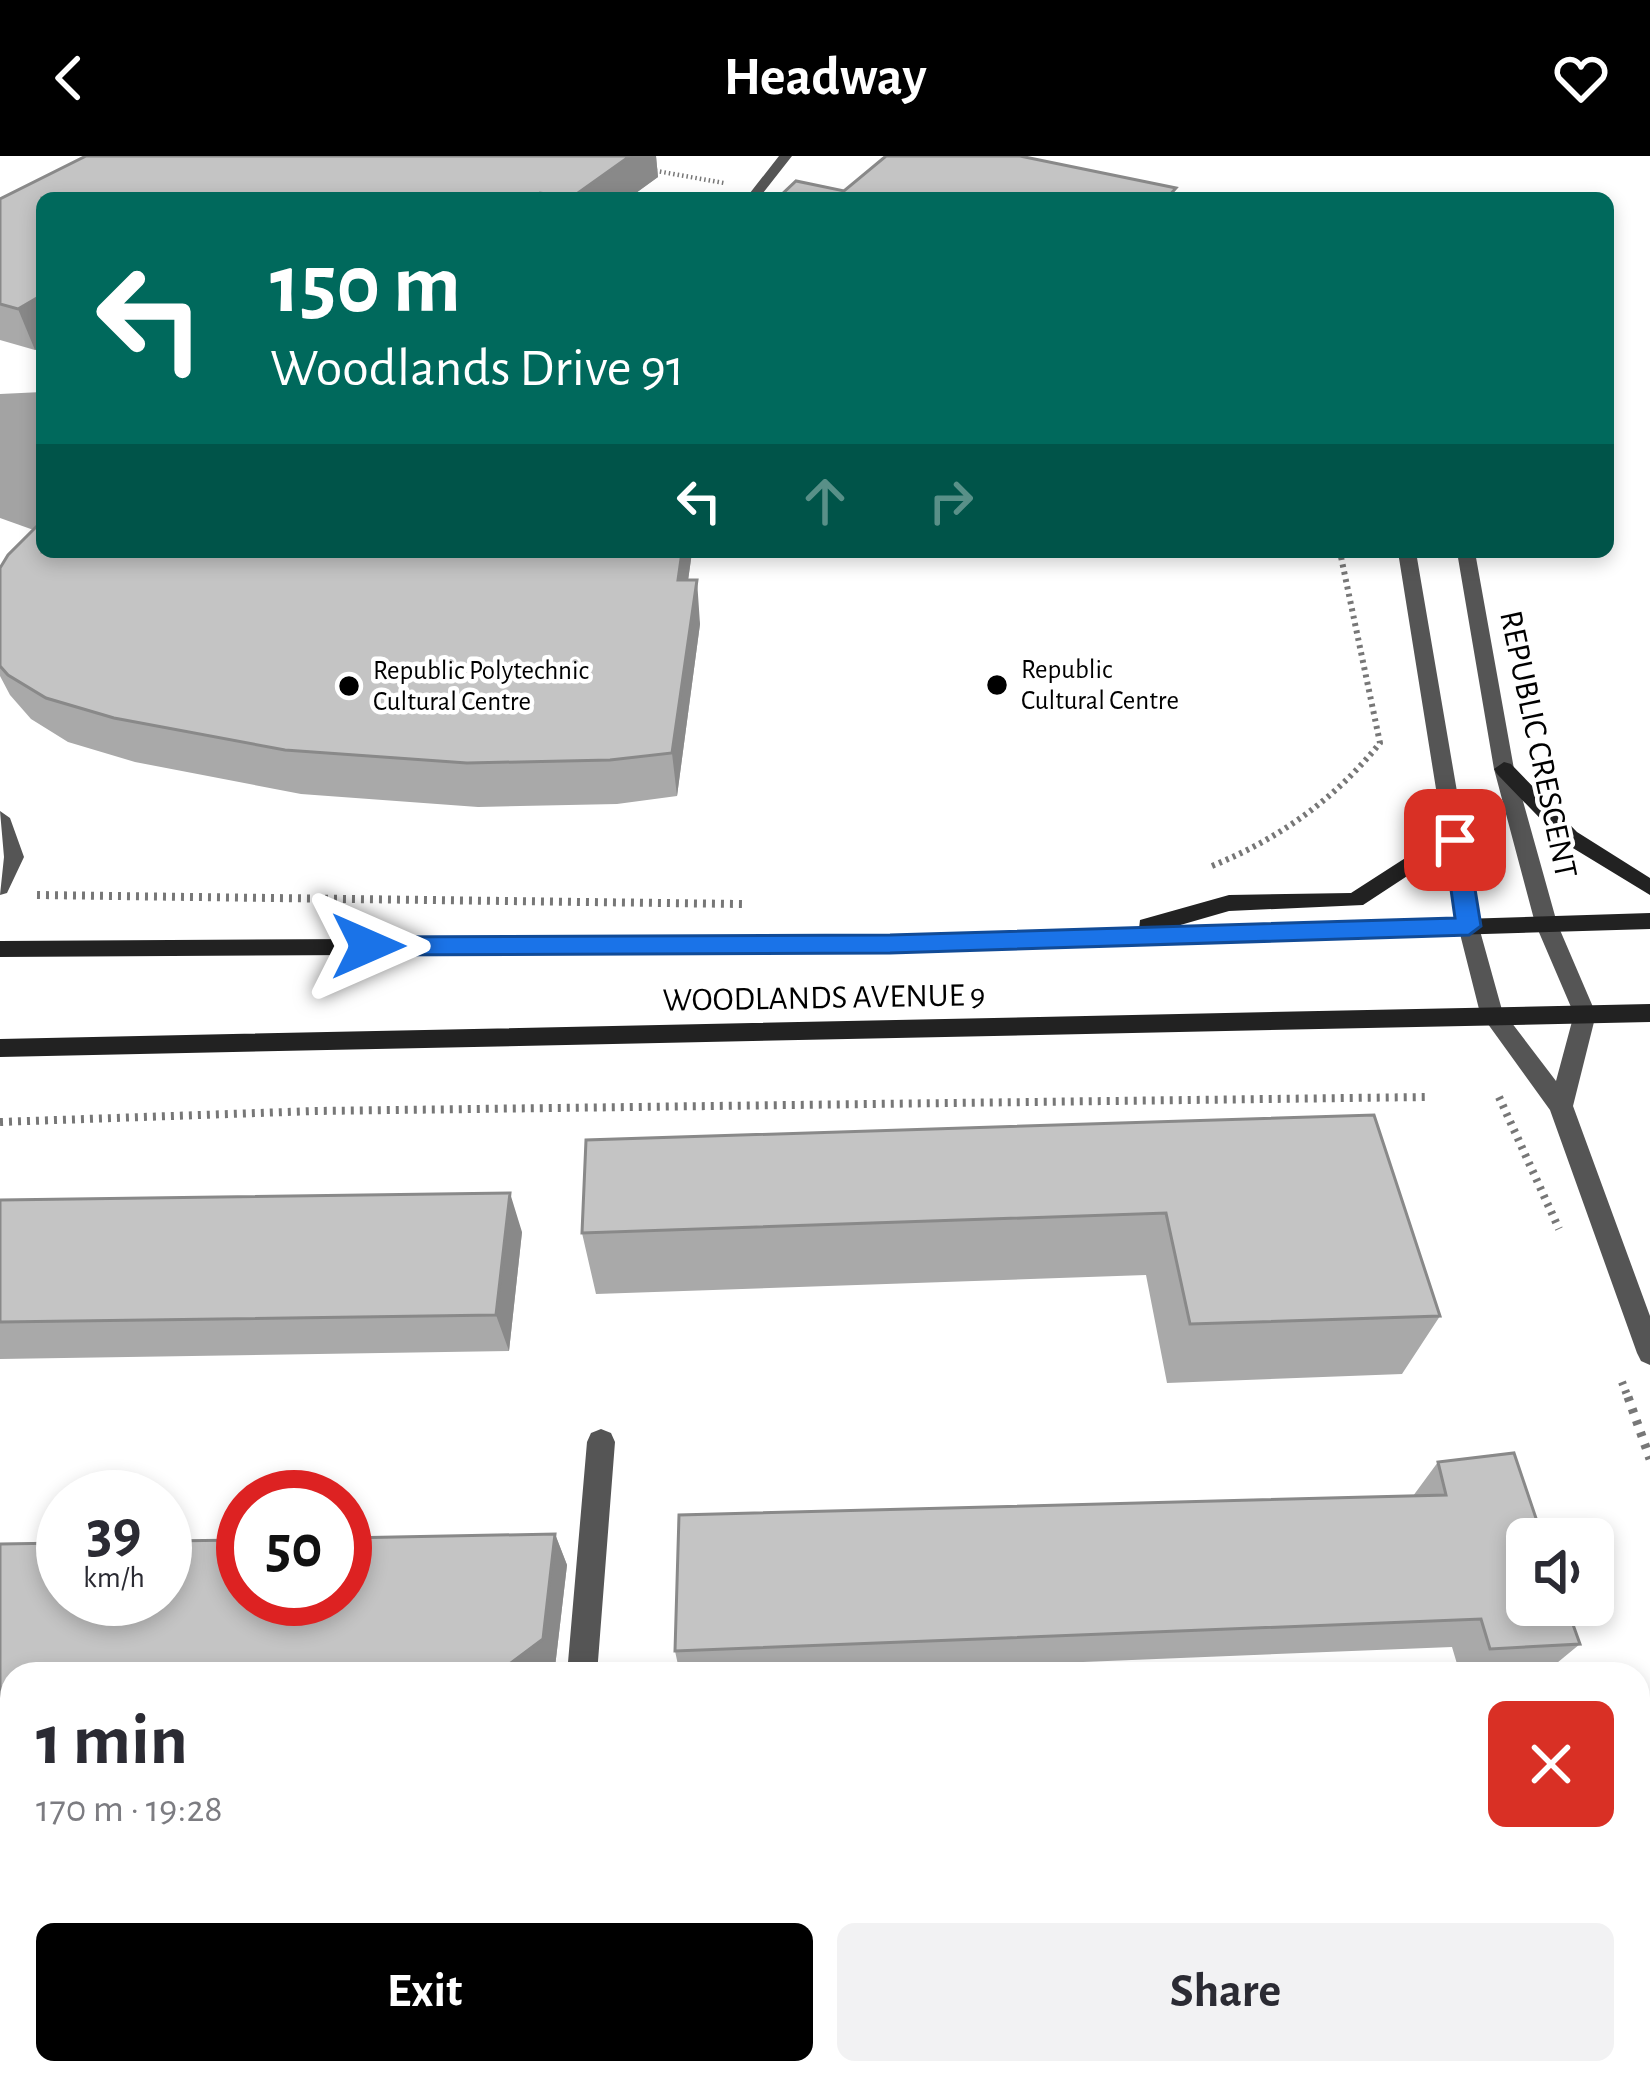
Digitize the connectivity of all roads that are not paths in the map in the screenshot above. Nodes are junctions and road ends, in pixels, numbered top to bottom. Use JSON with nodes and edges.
{"nodes":[{"id":1,"x":786,"y":156,"type":"edge"},
{"id":2,"x":758,"y":192,"type":"edge"},
{"id":3,"x":1408,"y":558,"type":"edge"},
{"id":4,"x":1467,"y":558,"type":"edge"},
{"id":5,"x":1504,"y":769,"type":"junction"},
{"id":6,"x":1449,"y":808,"type":"junction"},
{"id":7,"x":0,"y":818,"type":"edge"},
{"id":8,"x":0,"y":888,"type":"edge"},
{"id":9,"x":1650,"y":888,"type":"edge"},
{"id":10,"x":1650,"y":921,"type":"edge"},
{"id":11,"x":1546,"y":923,"type":"junction"},
{"id":12,"x":1469,"y":926,"type":"junction"},
{"id":13,"x":1111,"y":936,"type":"junction"},
{"id":14,"x":0,"y":949,"type":"edge"},
{"id":15,"x":1491,"y":1013,"type":"junction"},
{"id":16,"x":1650,"y":1013,"type":"edge"},
{"id":17,"x":1585,"y":1015,"type":"junction"},
{"id":18,"x":0,"y":1048,"type":"edge"},
{"id":19,"x":1561,"y":1106,"type":"junction"},
{"id":20,"x":1650,"y":1353,"type":"edge"},
{"id":21,"x":601,"y":1442,"type":"dead end"},
{"id":22,"x":583,"y":1662,"type":"edge"}],
"edges":[{"from":1,"to":2,"type":"street"},
{"from":3,"to":6,"type":"street"},
{"from":4,"to":5,"type":"street","name":"REPUBLIC CRESCENT"},
{"from":5,"to":9,"type":"main road"},
{"from":5,"to":11,"type":"street","name":"REPUBLIC CRESCENT"},
{"from":6,"to":12,"type":"street"},
{"from":6,"to":13,"type":"main road"},
{"from":7,"to":8,"type":"street"},
{"from":10,"to":11,"type":"main road","name":"WOODLANDS AVENUE 9"},
{"from":11,"to":12,"type":"main road","name":"WOODLANDS AVENUE 9"},
{"from":11,"to":17,"type":"street","name":"REPUBLIC CRESCENT"},
{"from":12,"to":13,"type":"main road","name":"WOODLANDS AVENUE 9"},
{"from":12,"to":15,"type":"street"},
{"from":13,"to":14,"type":"main road","name":"WOODLANDS AVENUE 9"},
{"from":15,"to":17,"type":"main road","name":"WOODLANDS AVENUE 9"},
{"from":15,"to":18,"type":"main road","name":"WOODLANDS AVENUE 9"},
{"from":15,"to":19,"type":"street"},
{"from":16,"to":17,"type":"main road","name":"WOODLANDS AVENUE 9"},
{"from":17,"to":19,"type":"street"},
{"from":19,"to":20,"type":"street"},
{"from":21,"to":22,"type":"street"}]}
